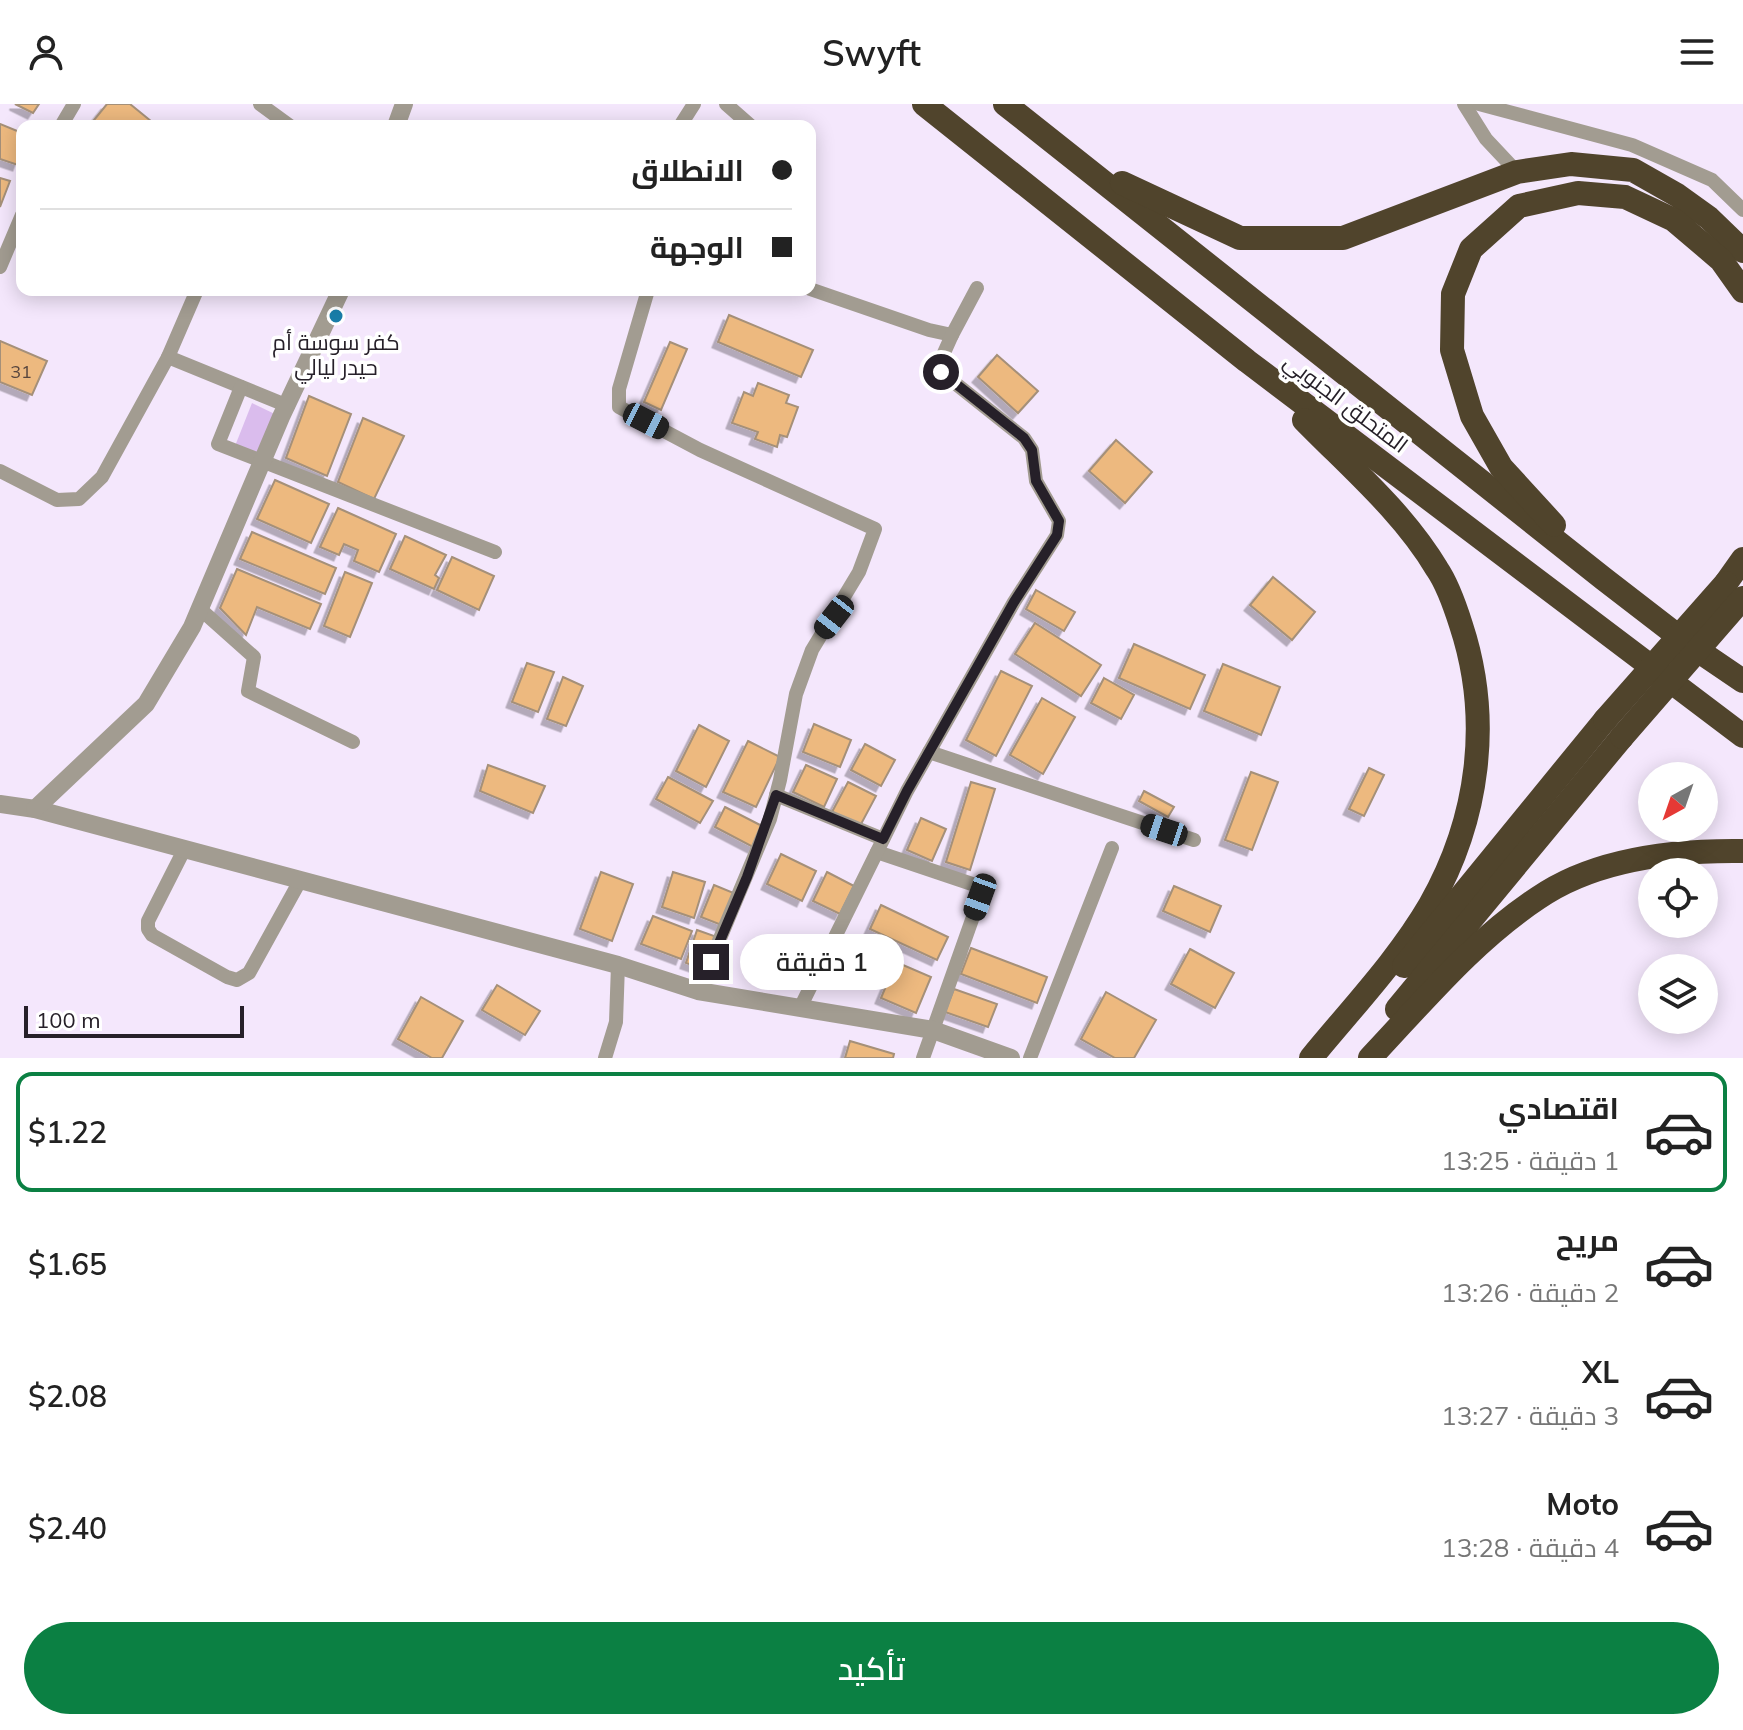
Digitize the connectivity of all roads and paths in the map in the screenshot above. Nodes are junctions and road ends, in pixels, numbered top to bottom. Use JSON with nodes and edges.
{"nodes":[{"id":1,"x":726,"y":104,"type":"edge"},
{"id":2,"x":924,"y":104,"type":"edge"},
{"id":3,"x":1005,"y":104,"type":"edge"},
{"id":4,"x":1464,"y":104,"type":"edge"},
{"id":5,"x":1479,"y":104,"type":"edge"},
{"id":6,"x":266,"y":106,"type":"edge"},
{"id":7,"x":283,"y":120,"type":"edge"},
{"id":8,"x":744,"y":120,"type":"edge"},
{"id":9,"x":1079,"y":163,"type":"junction"},
{"id":10,"x":1517,"y":172,"type":"junction"},
{"id":11,"x":1743,"y":188,"type":"edge"},
{"id":12,"x":1729,"y":197,"type":"junction"},
{"id":13,"x":1743,"y":210,"type":"edge"},
{"id":14,"x":16,"y":229,"type":"edge"},
{"id":15,"x":1743,"y":251,"type":"edge"},
{"id":16,"x":0,"y":267,"type":"edge"},
{"id":17,"x":977,"y":288,"type":"dead end"},
{"id":18,"x":816,"y":291,"type":"edge"},
{"id":19,"x":1743,"y":291,"type":"edge"},
{"id":20,"x":194,"y":296,"type":"edge"},
{"id":21,"x":338,"y":296,"type":"edge"},
{"id":22,"x":646,"y":296,"type":"edge"},
{"id":23,"x":952,"y":335,"type":"junction"},
{"id":24,"x":168,"y":357,"type":"junction"},
{"id":25,"x":1247,"y":361,"type":"junction"},
{"id":26,"x":241,"y":387,"type":"junction"},
{"id":27,"x":288,"y":406,"type":"junction"},
{"id":28,"x":261,"y":463,"type":"junction"},
{"id":29,"x":0,"y":471,"type":"edge"},
{"id":30,"x":495,"y":552,"type":"dead end"},
{"id":31,"x":1743,"y":559,"type":"edge"},
{"id":32,"x":1604,"y":579,"type":"junction"},
{"id":33,"x":1734,"y":591,"type":"edge"},
{"id":34,"x":199,"y":608,"type":"junction"},
{"id":35,"x":1743,"y":681,"type":"edge"},
{"id":36,"x":1614,"y":728,"type":"junction"},
{"id":37,"x":1743,"y":736,"type":"edge"},
{"id":38,"x":353,"y":742,"type":"dead end"},
{"id":39,"x":929,"y":752,"type":"junction"},
{"id":40,"x":776,"y":795,"type":"junction"},
{"id":41,"x":0,"y":804,"type":"edge"},
{"id":42,"x":35,"y":809,"type":"junction"},
{"id":43,"x":1194,"y":840,"type":"dead end"},
{"id":44,"x":880,"y":846,"type":"junction"},
{"id":45,"x":185,"y":848,"type":"junction"},
{"id":46,"x":1112,"y":848,"type":"dead end"},
{"id":47,"x":1743,"y":851,"type":"edge"},
{"id":48,"x":301,"y":879,"type":"junction"},
{"id":49,"x":618,"y":965,"type":"junction"},
{"id":50,"x":698,"y":991,"type":"junction"},
{"id":51,"x":801,"y":1006,"type":"junction"},
{"id":52,"x":933,"y":1030,"type":"junction"},
{"id":53,"x":605,"y":1058,"type":"edge"},
{"id":54,"x":923,"y":1058,"type":"edge"},
{"id":55,"x":1011,"y":1058,"type":"edge"},
{"id":56,"x":1030,"y":1058,"type":"edge"},
{"id":57,"x":1313,"y":1058,"type":"edge"},
{"id":58,"x":1359,"y":1058,"type":"edge"},
{"id":59,"x":1370,"y":1058,"type":"edge"}],
"edges":[{"from":1,"to":8,"type":"street"},
{"from":2,"to":25,"type":"highway","name":"المتحلق الجنوبي"},
{"from":3,"to":9,"type":"highway","name":"المتحلق الجنوبي"},
{"from":4,"to":10,"type":"street"},
{"from":5,"to":12,"type":"street"},
{"from":6,"to":7,"type":"street"},
{"from":9,"to":10,"type":"highway"},
{"from":9,"to":32,"type":"highway","name":"المتحلق الجنوبي"},
{"from":10,"to":15,"type":"highway"},
{"from":11,"to":12,"type":"street"},
{"from":12,"to":13,"type":"street"},
{"from":14,"to":16,"type":"street"},
{"from":17,"to":23,"type":"street"},
{"from":18,"to":23,"type":"street"},
{"from":19,"to":32,"type":"highway"},
{"from":20,"to":24,"type":"street"},
{"from":21,"to":27,"type":"street"},
{"from":22,"to":40,"type":"street"},
{"from":23,"to":39,"type":"street"},
{"from":24,"to":26,"type":"street"},
{"from":24,"to":29,"type":"street"},
{"from":25,"to":37,"type":"highway","name":"المتحلق الجنوبي"},
{"from":25,"to":57,"type":"highway"},
{"from":26,"to":27,"type":"street"},
{"from":26,"to":28,"type":"street"},
{"from":27,"to":28,"type":"street"},
{"from":28,"to":30,"type":"street"},
{"from":28,"to":34,"type":"street"},
{"from":31,"to":33,"type":"highway"},
{"from":32,"to":35,"type":"highway","name":"المتحلق الجنوبي"},
{"from":33,"to":36,"type":"highway","bridge":true},
{"from":34,"to":38,"type":"street"},
{"from":34,"to":42,"type":"street"},
{"from":36,"to":57,"type":"highway"},
{"from":36,"to":58,"type":"highway"},
{"from":39,"to":43,"type":"street"},
{"from":39,"to":44,"type":"street"},
{"from":40,"to":44,"type":"street"},
{"from":40,"to":50,"type":"street"},
{"from":41,"to":42,"type":"street"},
{"from":42,"to":45,"type":"street"},
{"from":44,"to":51,"type":"street"},
{"from":44,"to":52,"type":"street"},
{"from":45,"to":48,"type":"street"},
{"from":45,"to":48,"type":"street"},
{"from":46,"to":56,"type":"street"},
{"from":47,"to":59,"type":"highway"},
{"from":48,"to":49,"type":"street"},
{"from":49,"to":50,"type":"street"},
{"from":49,"to":53,"type":"street"},
{"from":50,"to":51,"type":"street"},
{"from":51,"to":52,"type":"street"},
{"from":52,"to":54,"type":"street"},
{"from":52,"to":55,"type":"street"}]}
